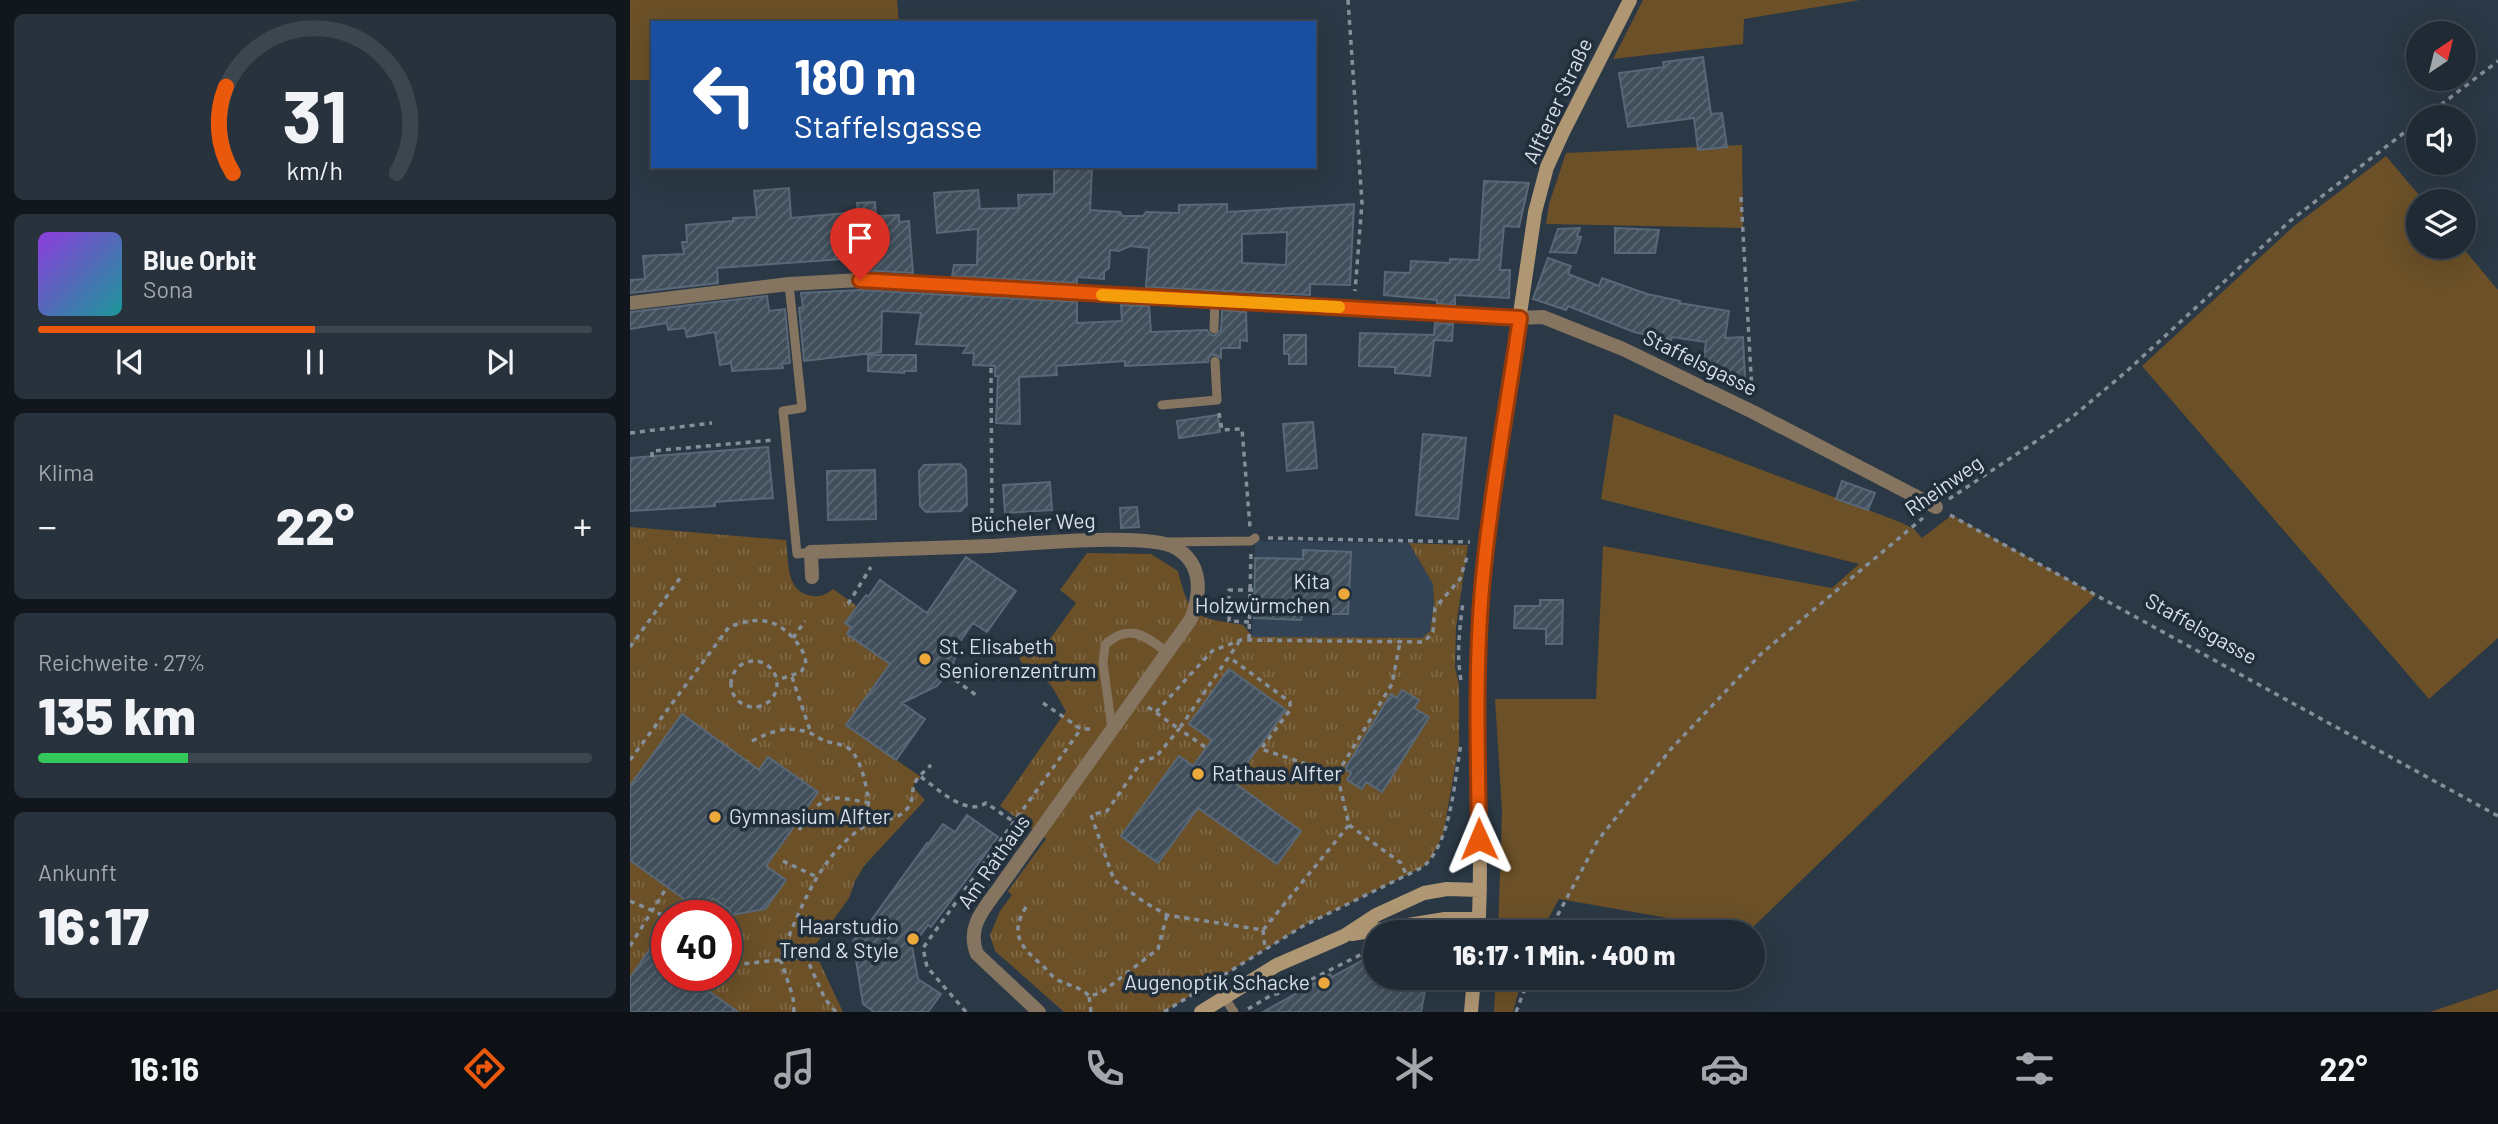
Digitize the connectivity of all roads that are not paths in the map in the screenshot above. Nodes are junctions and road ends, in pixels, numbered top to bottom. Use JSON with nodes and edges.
{"nodes":[{"id":1,"x":1630,"y":0,"type":"edge"},
{"id":2,"x":789,"y":284,"type":"junction"},
{"id":3,"x":1214,"y":301,"type":"junction"},
{"id":4,"x":630,"y":303,"type":"edge"},
{"id":5,"x":1520,"y":318,"type":"junction"},
{"id":6,"x":1214,"y":330,"type":"dead end"},
{"id":7,"x":1215,"y":361,"type":"dead end"},
{"id":8,"x":1163,"y":405,"type":"dead end"},
{"id":9,"x":1936,"y":507,"type":"road end"},
{"id":10,"x":1253,"y":539,"type":"road end"},
{"id":11,"x":1156,"y":542,"type":"junction"},
{"id":12,"x":811,"y":552,"type":"junction"},
{"id":13,"x":812,"y":577,"type":"dead end"},
{"id":14,"x":1167,"y":652,"type":"junction"},
{"id":15,"x":1112,"y":729,"type":"junction"},
{"id":16,"x":1480,"y":890,"type":"junction"},
{"id":17,"x":1478,"y":920,"type":"edge"},
{"id":18,"x":1363,"y":933,"type":"edge"},
{"id":19,"x":1344,"y":936,"type":"junction"},
{"id":20,"x":1473,"y":990,"type":"edge"},
{"id":21,"x":1224,"y":997,"type":"junction"},
{"id":22,"x":1039,"y":1012,"type":"edge"},
{"id":23,"x":1201,"y":1012,"type":"edge"},
{"id":24,"x":1234,"y":1012,"type":"edge"},
{"id":25,"x":1471,"y":1012,"type":"edge"}],
"edges":[{"from":1,"to":5,"type":"street","name":"Alfterer Straße"},
{"from":2,"to":3,"type":"street","name":"Staffelsgasse"},
{"from":2,"to":4,"type":"street","name":"Staffelsgasse"},
{"from":2,"to":12,"type":"lane"},
{"from":3,"to":5,"type":"street","name":"Staffelsgasse"},
{"from":3,"to":6,"type":"lane"},
{"from":5,"to":9,"type":"street","name":"Staffelsgasse"},
{"from":5,"to":16,"type":"street","name":"Alfterer Straße"},
{"from":7,"to":8,"type":"lane"},
{"from":10,"to":11,"type":"lane","name":"Bücheler Weg"},
{"from":11,"to":12,"type":"street","name":"Bücheler Weg"},
{"from":11,"to":14,"type":"street","name":"Am Rathaus"},
{"from":12,"to":13,"type":"street"},
{"from":14,"to":15,"type":"street","name":"Am Rathaus"},
{"from":14,"to":15,"type":"lane"},
{"from":15,"to":22,"type":"street","name":"Am Rathaus"},
{"from":16,"to":17,"type":"street","name":"Alfterer Straße"},
{"from":16,"to":19,"type":"street"},
{"from":18,"to":19,"type":"street"},
{"from":19,"to":21,"type":"street"},
{"from":20,"to":25,"type":"street"},
{"from":21,"to":23,"type":"street"},
{"from":21,"to":24,"type":"lane"}]}
